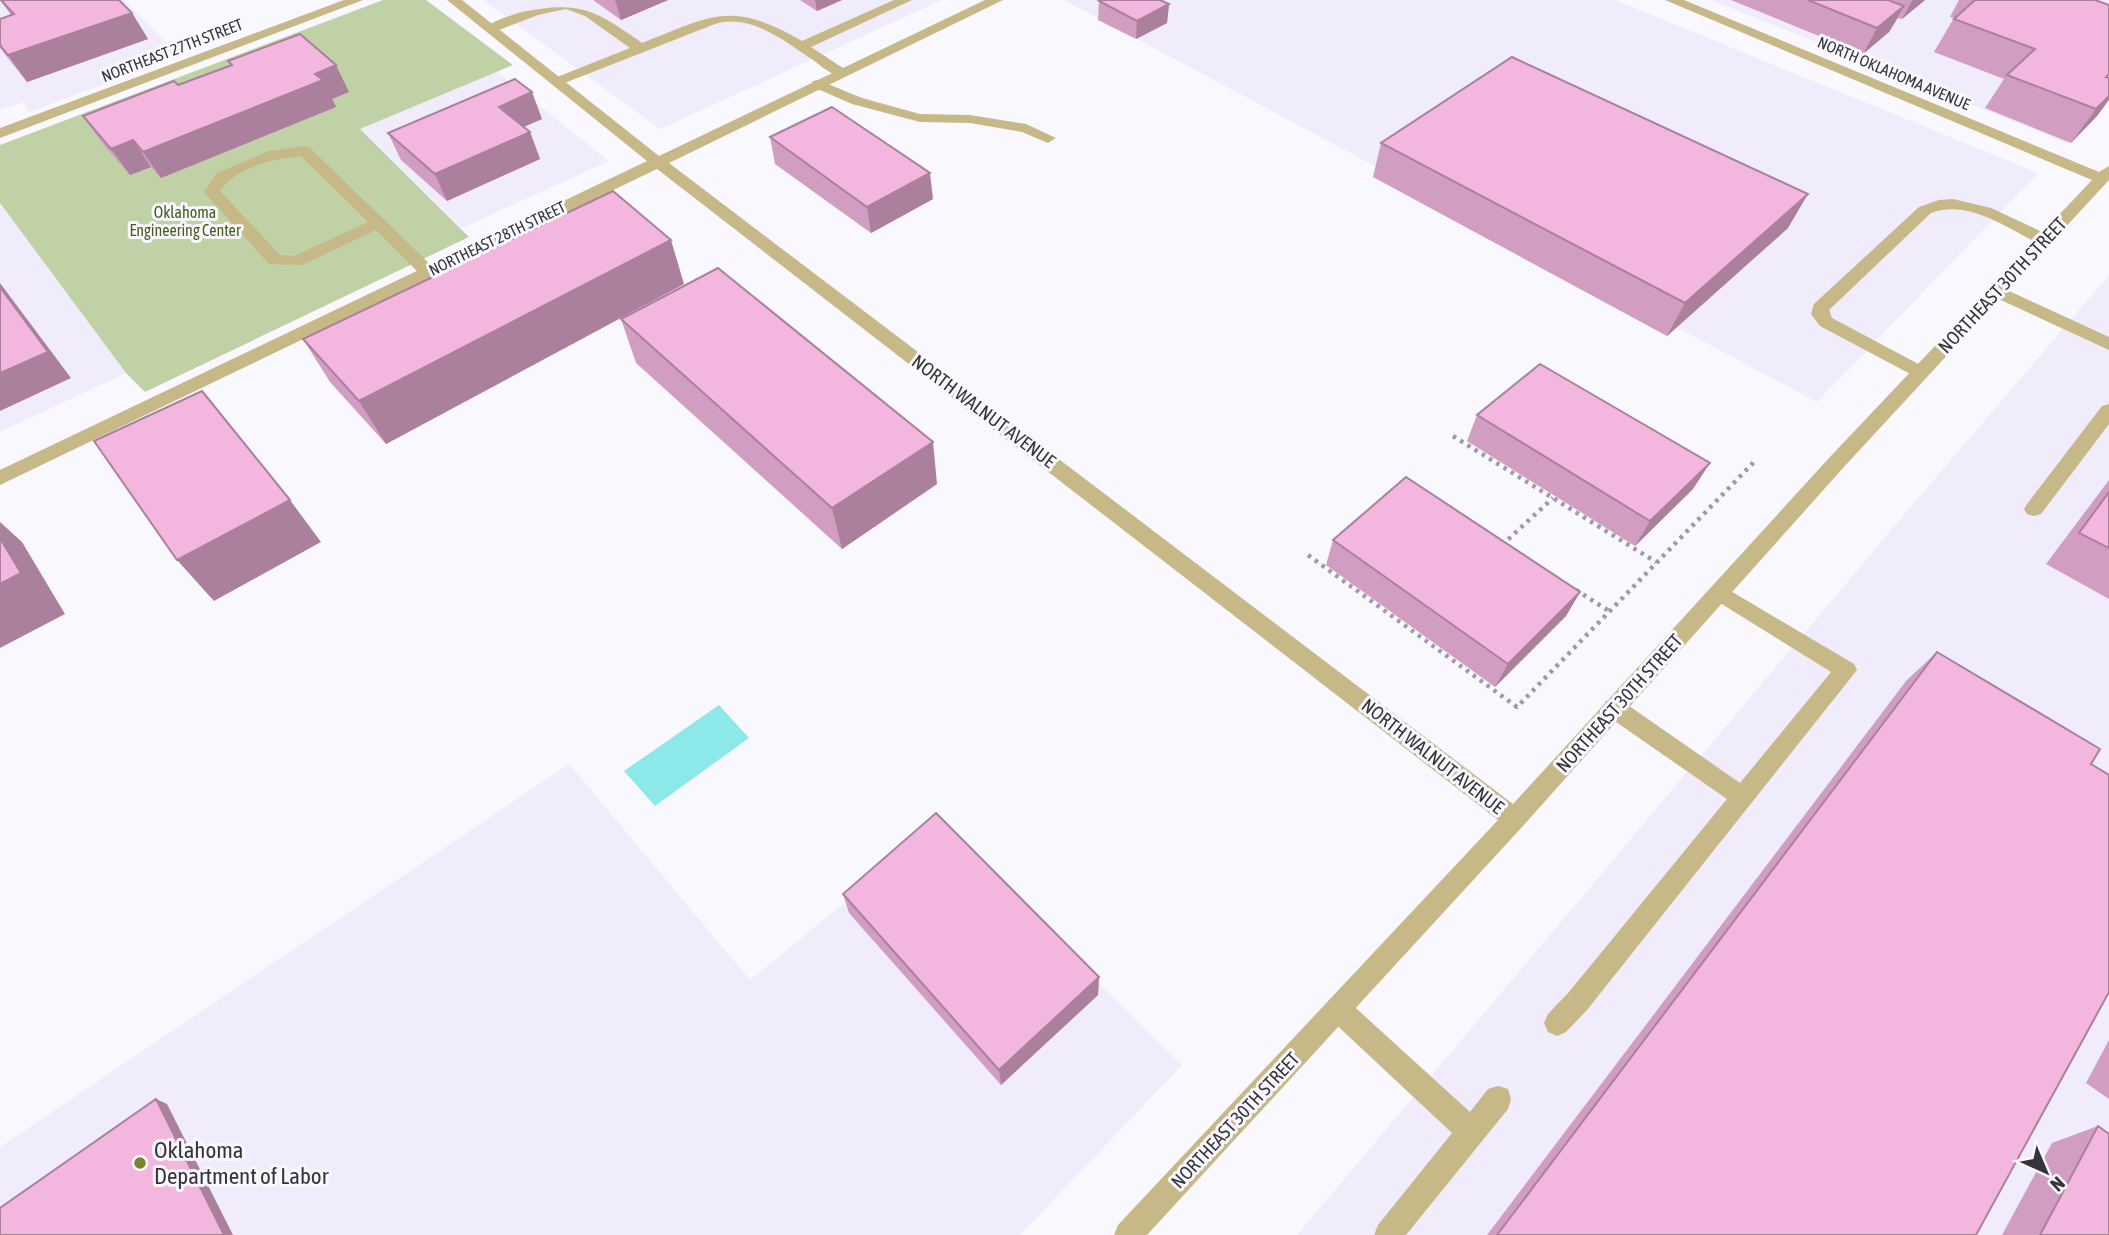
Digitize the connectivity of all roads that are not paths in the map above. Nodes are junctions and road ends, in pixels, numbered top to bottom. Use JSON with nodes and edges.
{"nodes":[{"id":1,"x":356,"y":0,"type":"edge"},
{"id":2,"x":454,"y":0,"type":"edge"},
{"id":3,"x":905,"y":0,"type":"edge"},
{"id":4,"x":996,"y":0,"type":"edge"},
{"id":5,"x":1672,"y":0,"type":"edge"},
{"id":6,"x":491,"y":29,"type":"junction"},
{"id":7,"x":799,"y":47,"type":"junction"},
{"id":8,"x":641,"y":49,"type":"junction"},
{"id":9,"x":841,"y":73,"type":"junction"},
{"id":10,"x":557,"y":82,"type":"junction"},
{"id":11,"x":818,"y":84,"type":"junction"},
{"id":12,"x":0,"y":133,"type":"edge"},
{"id":13,"x":1048,"y":138,"type":"dead end"},
{"id":14,"x":656,"y":161,"type":"junction"},
{"id":15,"x":2105,"y":175,"type":"edge"},
{"id":16,"x":378,"y":223,"type":"junction"},
{"id":17,"x":2045,"y":240,"type":"junction"},
{"id":18,"x":428,"y":272,"type":"junction"},
{"id":19,"x":1996,"y":291,"type":"junction"},
{"id":20,"x":2109,"y":344,"type":"edge"},
{"id":21,"x":1920,"y":372,"type":"junction"},
{"id":22,"x":2109,"y":411,"type":"edge"},
{"id":23,"x":0,"y":478,"type":"edge"},
{"id":24,"x":2034,"y":509,"type":"dead end"},
{"id":25,"x":1719,"y":592,"type":"junction"},
{"id":26,"x":1614,"y":708,"type":"junction"},
{"id":27,"x":1742,"y":797,"type":"junction"},
{"id":28,"x":1514,"y":819,"type":"junction"},
{"id":29,"x":1338,"y":1009,"type":"junction"},
{"id":30,"x":1557,"y":1023,"type":"dead end"},
{"id":31,"x":1498,"y":1099,"type":"dead end"},
{"id":32,"x":1471,"y":1132,"type":"junction"},
{"id":33,"x":1128,"y":1235,"type":"edge"},
{"id":34,"x":1388,"y":1235,"type":"edge"}],
"edges":[{"from":1,"to":12,"type":"street","name":"NORTHEAST 27TH STREET"},
{"from":2,"to":6,"type":"street","name":"NORTH WALNUT AVENUE"},
{"from":3,"to":7,"type":"street"},
{"from":4,"to":9,"type":"street","name":"NORTHEAST 28TH STREET"},
{"from":5,"to":15,"type":"street","name":"NORTH OKLAHOMA AVENUE"},
{"from":6,"to":8,"type":"street"},
{"from":6,"to":10,"type":"street","name":"NORTH WALNUT AVENUE"},
{"from":7,"to":8,"type":"street"},
{"from":7,"to":9,"type":"street"},
{"from":8,"to":10,"type":"street"},
{"from":9,"to":11,"type":"street","name":"NORTHEAST 28TH STREET"},
{"from":10,"to":14,"type":"street","name":"NORTH WALNUT AVENUE"},
{"from":11,"to":13,"type":"street"},
{"from":11,"to":14,"type":"street","name":"NORTHEAST 28TH STREET"},
{"from":14,"to":18,"type":"street","name":"NORTHEAST 28TH STREET"},
{"from":14,"to":28,"type":"street","name":"NORTH WALNUT AVENUE"},
{"from":15,"to":17,"type":"street","name":"NORTHEAST 30TH STREET"},
{"from":16,"to":16,"type":"street"},
{"from":16,"to":18,"type":"street"},
{"from":17,"to":19,"type":"street","name":"NORTHEAST 30TH STREET"},
{"from":17,"to":21,"type":"street"},
{"from":18,"to":23,"type":"street","name":"NORTHEAST 28TH STREET"},
{"from":19,"to":20,"type":"street"},
{"from":19,"to":21,"type":"street","name":"NORTHEAST 30TH STREET"},
{"from":21,"to":25,"type":"street","name":"NORTHEAST 30TH STREET"},
{"from":22,"to":24,"type":"street"},
{"from":25,"to":26,"type":"street","name":"NORTHEAST 30TH STREET"},
{"from":25,"to":27,"type":"street"},
{"from":26,"to":27,"type":"street"},
{"from":26,"to":28,"type":"street","name":"NORTHEAST 30TH STREET"},
{"from":27,"to":30,"type":"street"},
{"from":28,"to":29,"type":"street","name":"NORTHEAST 30TH STREET"},
{"from":29,"to":32,"type":"street"},
{"from":29,"to":33,"type":"street","name":"NORTHEAST 30TH STREET"},
{"from":31,"to":32,"type":"street"},
{"from":32,"to":34,"type":"street"}]}
